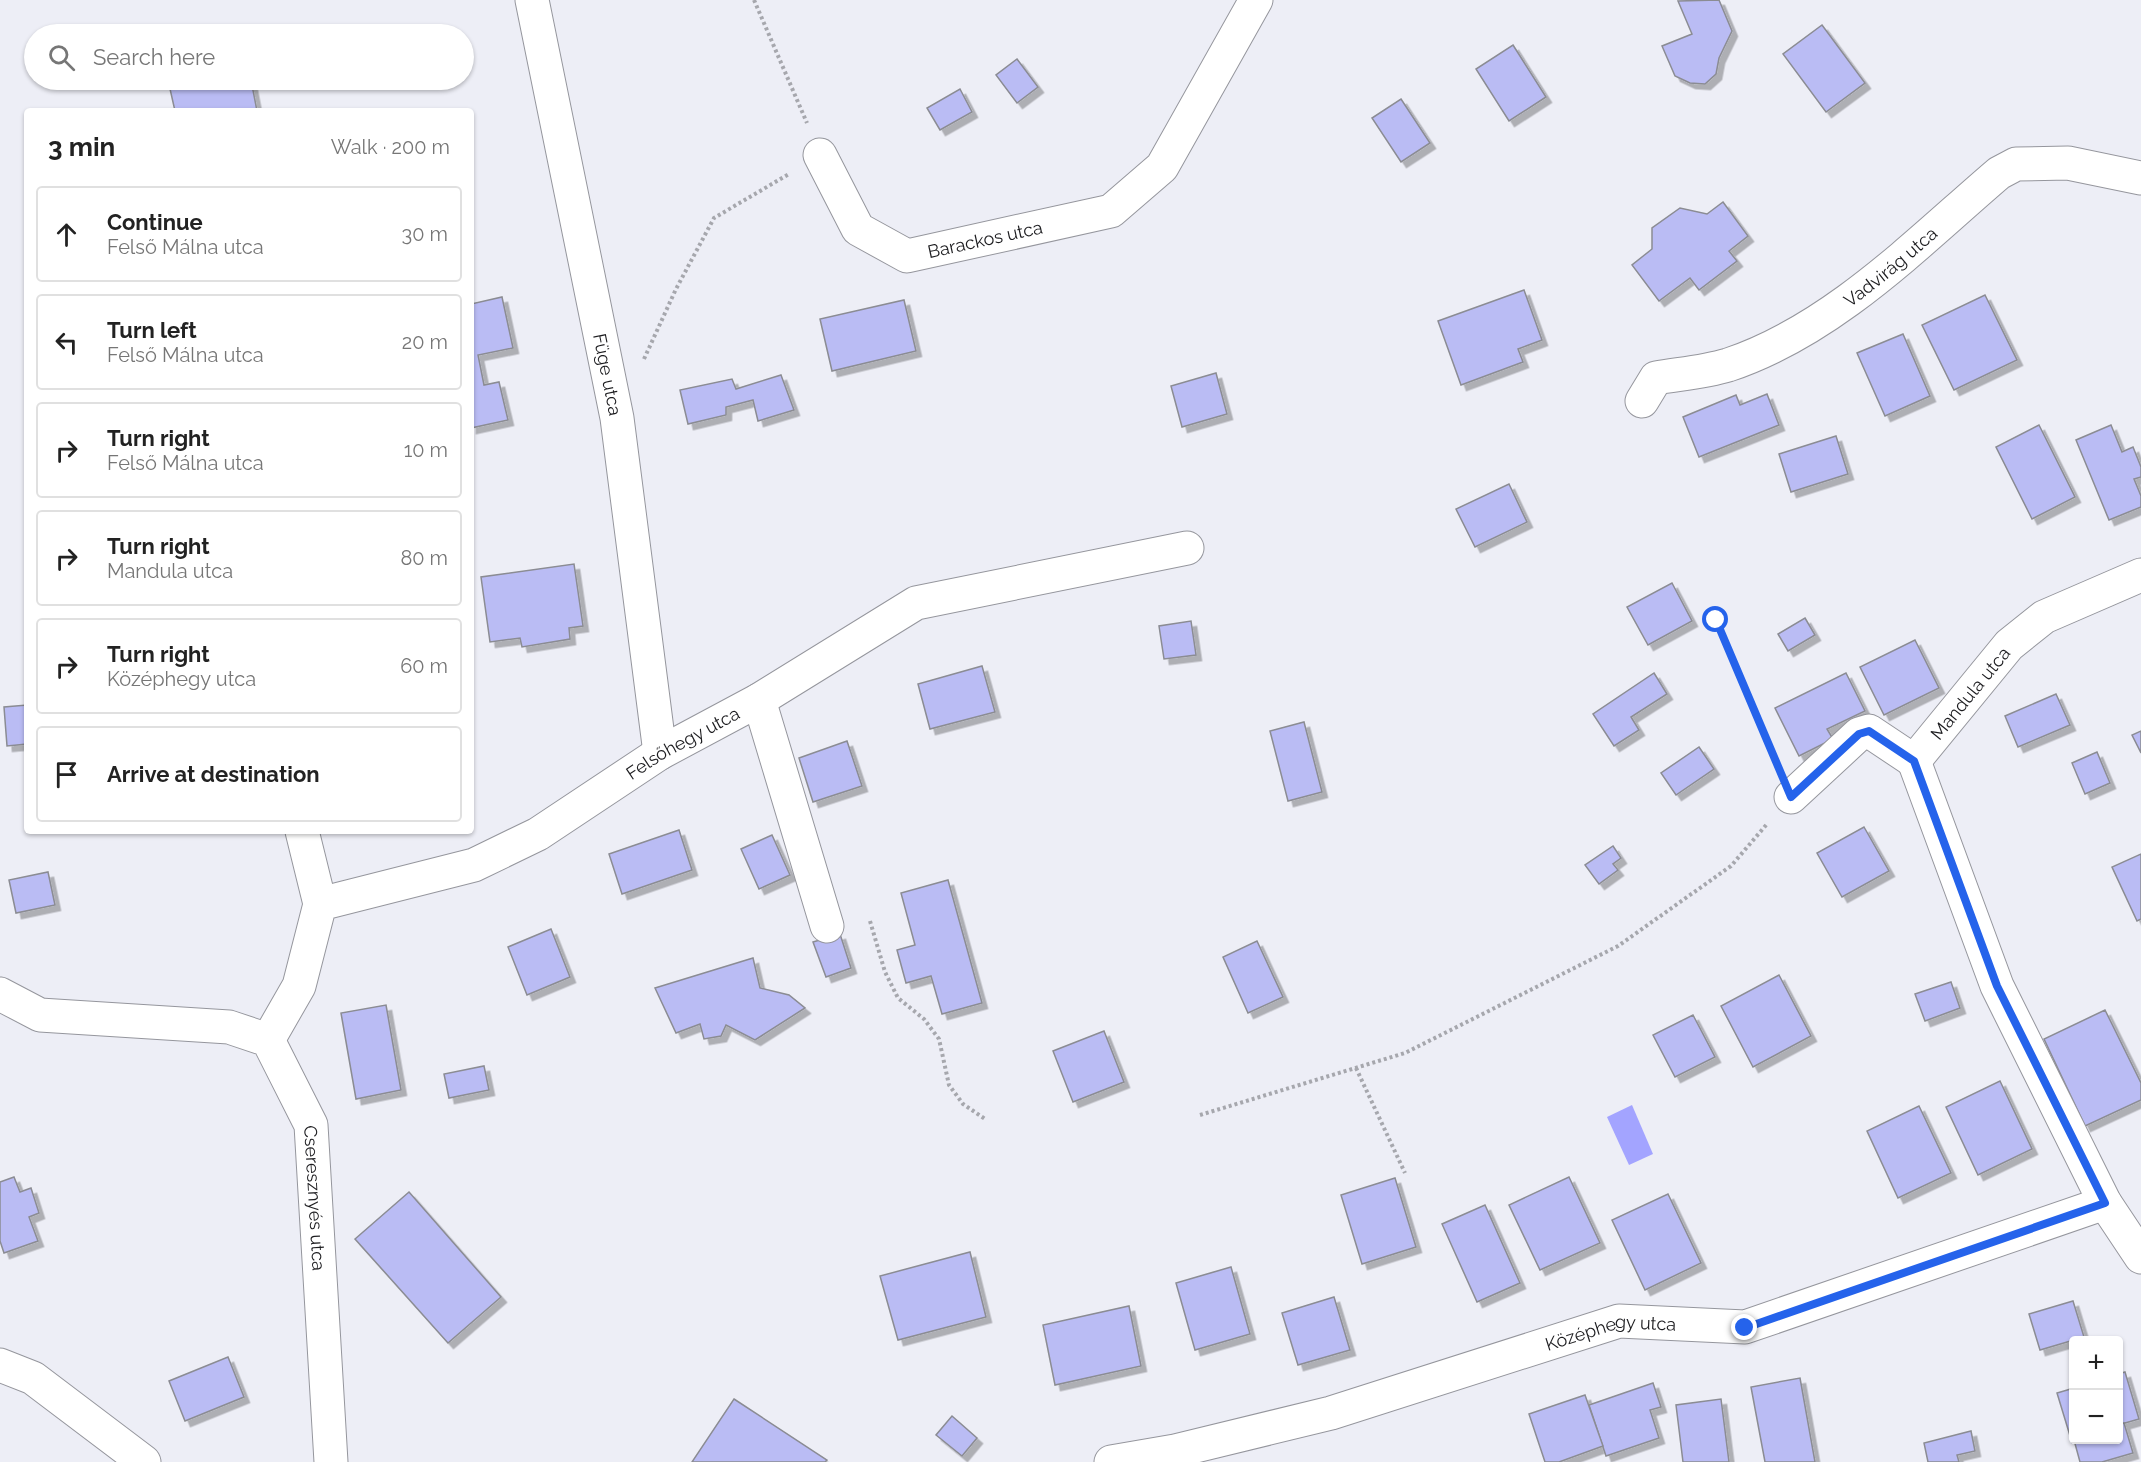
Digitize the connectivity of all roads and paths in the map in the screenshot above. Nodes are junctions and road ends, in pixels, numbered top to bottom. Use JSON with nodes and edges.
{"nodes":[{"id":1,"x":532,"y":0,"type":"edge"},
{"id":2,"x":754,"y":0,"type":"edge"},
{"id":3,"x":1256,"y":0,"type":"edge"},
{"id":4,"x":820,"y":155,"type":"junction"},
{"id":5,"x":2141,"y":178,"type":"edge"},
{"id":6,"x":642,"y":364,"type":"dead end"},
{"id":7,"x":1642,"y":401,"type":"dead end"},
{"id":8,"x":1186,"y":548,"type":"dead end"},
{"id":9,"x":2141,"y":575,"type":"edge"},
{"id":10,"x":1716,"y":620,"type":"dead end"},
{"id":11,"x":759,"y":700,"type":"junction"},
{"id":12,"x":660,"y":753,"type":"junction"},
{"id":13,"x":1914,"y":761,"type":"junction"},
{"id":14,"x":1791,"y":797,"type":"junction"},
{"id":15,"x":303,"y":834,"type":"edge"},
{"id":16,"x":320,"y":904,"type":"junction"},
{"id":17,"x":870,"y":921,"type":"dead end"},
{"id":18,"x":827,"y":926,"type":"dead end"},
{"id":19,"x":0,"y":994,"type":"edge"},
{"id":20,"x":268,"y":1040,"type":"junction"},
{"id":21,"x":1356,"y":1068,"type":"junction"},
{"id":22,"x":1200,"y":1115,"type":"dead end"},
{"id":23,"x":985,"y":1119,"type":"dead end"},
{"id":24,"x":1405,"y":1173,"type":"dead end"},
{"id":25,"x":2105,"y":1203,"type":"junction"},
{"id":26,"x":2141,"y":1257,"type":"edge"},
{"id":27,"x":0,"y":1365,"type":"edge"},
{"id":28,"x":144,"y":1462,"type":"edge"},
{"id":29,"x":331,"y":1462,"type":"edge"},
{"id":30,"x":1111,"y":1462,"type":"edge"}],
"edges":[{"from":1,"to":12,"type":"street","name":"Füge utca"},
{"from":2,"to":4,"type":"path"},
{"from":3,"to":4,"type":"street","name":"Barackos utca"},
{"from":4,"to":6,"type":"path"},
{"from":5,"to":7,"type":"street","name":"Vadvirág utca"},
{"from":8,"to":11,"type":"street","name":"Felsőhegy utca"},
{"from":9,"to":13,"type":"street","name":"Mandula utca"},
{"from":10,"to":14,"type":"path"},
{"from":11,"to":12,"type":"street","name":"Felsőhegy utca"},
{"from":11,"to":18,"type":"street"},
{"from":12,"to":16,"type":"street","name":"Felsőhegy utca"},
{"from":13,"to":14,"type":"street"},
{"from":13,"to":25,"type":"street"},
{"from":14,"to":21,"type":"path"},
{"from":15,"to":16,"type":"street"},
{"from":16,"to":20,"type":"street"},
{"from":17,"to":23,"type":"path"},
{"from":19,"to":20,"type":"street"},
{"from":20,"to":29,"type":"street","name":"Cseresznyés utca"},
{"from":21,"to":22,"type":"path"},
{"from":21,"to":24,"type":"path"},
{"from":25,"to":26,"type":"street"},
{"from":25,"to":30,"type":"street","name":"Középhegy utca"},
{"from":27,"to":28,"type":"street"}]}
